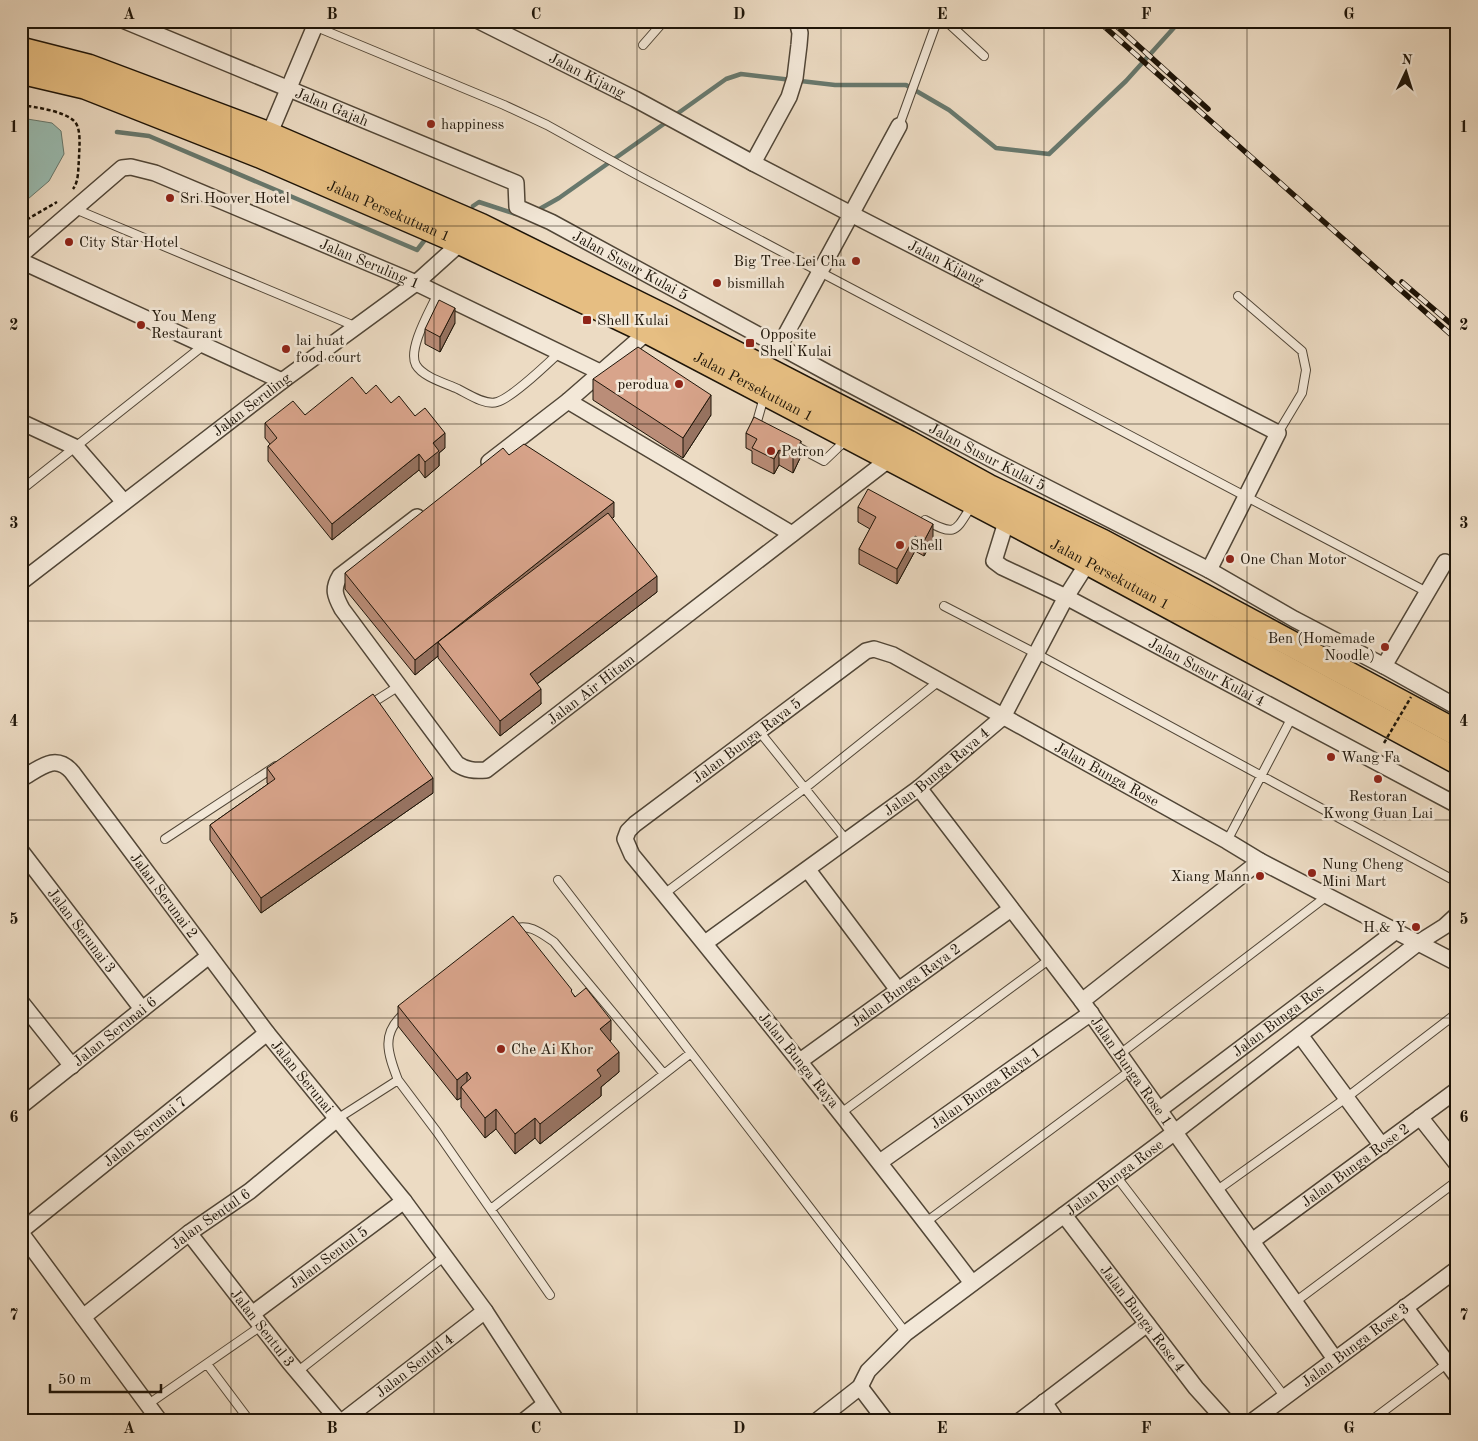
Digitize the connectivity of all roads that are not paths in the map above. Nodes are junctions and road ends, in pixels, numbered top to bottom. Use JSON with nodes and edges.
{"nodes":[{"id":1,"x":125,"y":21,"type":"edge"},
{"id":2,"x":664,"y":21,"type":"edge"},
{"id":3,"x":797,"y":21,"type":"edge"},
{"id":4,"x":937,"y":21,"type":"edge"},
{"id":5,"x":946,"y":21,"type":"edge"},
{"id":6,"x":483,"y":22,"type":"edge"},
{"id":7,"x":311,"y":23,"type":"edge"},
{"id":8,"x":643,"y":45,"type":"dead end"},
{"id":9,"x":21,"y":50,"type":"edge"},
{"id":10,"x":984,"y":56,"type":"dead end"},
{"id":11,"x":21,"y":71,"type":"edge"},
{"id":12,"x":288,"y":88,"type":"junction"},
{"id":13,"x":899,"y":126,"type":"joint"},
{"id":14,"x":265,"y":145,"type":"junction"},
{"id":15,"x":753,"y":163,"type":"junction"},
{"id":16,"x":70,"y":204,"type":"junction"},
{"id":17,"x":518,"y":207,"type":"joint"},
{"id":18,"x":852,"y":214,"type":"junction"},
{"id":19,"x":480,"y":226,"type":"junction"},
{"id":20,"x":461,"y":242,"type":"junction"},
{"id":21,"x":21,"y":255,"type":"edge"},
{"id":22,"x":21,"y":262,"type":"edge"},
{"id":23,"x":820,"y":272,"type":"junction"},
{"id":24,"x":416,"y":283,"type":"junction"},
{"id":25,"x":438,"y":293,"type":"junction"},
{"id":26,"x":1238,"y":296,"type":"dead end"},
{"id":27,"x":657,"y":325,"type":"junction"},
{"id":28,"x":357,"y":326,"type":"junction"},
{"id":29,"x":204,"y":345,"type":"junction"},
{"id":30,"x":779,"y":347,"type":"junction"},
{"id":31,"x":560,"y":352,"type":"junction"},
{"id":32,"x":602,"y":372,"type":"junction"},
{"id":33,"x":282,"y":381,"type":"junction"},
{"id":34,"x":765,"y":393,"type":"junction"},
{"id":35,"x":568,"y":401,"type":"junction"},
{"id":36,"x":22,"y":423,"type":"edge"},
{"id":37,"x":765,"y":429,"type":"edge"},
{"id":38,"x":1278,"y":432,"type":"junction"},
{"id":39,"x":850,"y":437,"type":"junction"},
{"id":40,"x":782,"y":438,"type":"edge"},
{"id":41,"x":76,"y":448,"type":"junction"},
{"id":42,"x":899,"y":451,"type":"junction"},
{"id":43,"x":474,"y":473,"type":"edge"},
{"id":44,"x":21,"y":490,"type":"edge"},
{"id":45,"x":1246,"y":496,"type":"junction"},
{"id":46,"x":124,"y":502,"type":"junction"},
{"id":47,"x":973,"y":503,"type":"junction"},
{"id":48,"x":427,"y":509,"type":"edge"},
{"id":49,"x":917,"y":516,"type":"edge"},
{"id":50,"x":1007,"y":518,"type":"junction"},
{"id":51,"x":792,"y":534,"type":"junction"},
{"id":52,"x":1095,"y":552,"type":"junction"},
{"id":53,"x":1444,"y":562,"type":"dead end"},
{"id":54,"x":1209,"y":570,"type":"junction"},
{"id":55,"x":21,"y":582,"type":"edge"},
{"id":56,"x":1427,"y":592,"type":"junction"},
{"id":57,"x":1066,"y":597,"type":"junction"},
{"id":58,"x":944,"y":606,"type":"dead end"},
{"id":59,"x":874,"y":649,"type":"joint"},
{"id":60,"x":1037,"y":654,"type":"junction"},
{"id":61,"x":1384,"y":666,"type":"junction"},
{"id":62,"x":939,"y":681,"type":"junction"},
{"id":63,"x":399,"y":686,"type":"junction"},
{"id":64,"x":366,"y":707,"type":"edge"},
{"id":65,"x":1457,"y":707,"type":"edge"},
{"id":66,"x":1003,"y":716,"type":"junction"},
{"id":67,"x":1292,"y":717,"type":"junction"},
{"id":68,"x":759,"y":731,"type":"junction"},
{"id":69,"x":1457,"y":733,"type":"edge"},
{"id":70,"x":1457,"y":761,"type":"edge"},
{"id":71,"x":282,"y":762,"type":"edge"},
{"id":72,"x":1262,"y":776,"type":"junction"},
{"id":73,"x":21,"y":779,"type":"edge"},
{"id":74,"x":805,"y":788,"type":"junction"},
{"id":75,"x":918,"y":788,"type":"junction"},
{"id":76,"x":1457,"y":805,"type":"edge"},
{"id":77,"x":165,"y":839,"type":"dead end"},
{"id":78,"x":626,"y":839,"type":"joint"},
{"id":79,"x":847,"y":841,"type":"junction"},
{"id":80,"x":1227,"y":841,"type":"junction"},
{"id":81,"x":21,"y":851,"type":"edge"},
{"id":82,"x":1260,"y":861,"type":"junction"},
{"id":83,"x":808,"y":870,"type":"junction"},
{"id":84,"x":558,"y":880,"type":"dead end"},
{"id":85,"x":1457,"y":882,"type":"edge"},
{"id":86,"x":664,"y":894,"type":"junction"},
{"id":87,"x":1328,"y":895,"type":"junction"},
{"id":88,"x":1011,"y":909,"type":"junction"},
{"id":89,"x":1457,"y":915,"type":"edge"},
{"id":90,"x":508,"y":931,"type":"edge"},
{"id":91,"x":1396,"y":931,"type":"junction"},
{"id":92,"x":705,"y":943,"type":"junction"},
{"id":93,"x":1418,"y":943,"type":"junction"},
{"id":94,"x":208,"y":956,"type":"junction"},
{"id":95,"x":1050,"y":959,"type":"junction"},
{"id":96,"x":1457,"y":963,"type":"edge"},
{"id":97,"x":898,"y":990,"type":"junction"},
{"id":98,"x":21,"y":1002,"type":"edge"},
{"id":99,"x":1086,"y":1007,"type":"junction"},
{"id":100,"x":142,"y":1009,"type":"junction"},
{"id":101,"x":410,"y":1009,"type":"edge"},
{"id":102,"x":1457,"y":1013,"type":"edge"},
{"id":103,"x":268,"y":1033,"type":"junction"},
{"id":104,"x":1300,"y":1035,"type":"junction"},
{"id":105,"x":691,"y":1053,"type":"junction"},
{"id":106,"x":1120,"y":1054,"type":"junction"},
{"id":107,"x":800,"y":1061,"type":"junction"},
{"id":108,"x":72,"y":1066,"type":"junction"},
{"id":109,"x":1131,"y":1070,"type":"junction"},
{"id":110,"x":664,"y":1074,"type":"junction"},
{"id":111,"x":398,"y":1080,"type":"junction"},
{"id":112,"x":1457,"y":1090,"type":"edge"},
{"id":113,"x":1346,"y":1098,"type":"junction"},
{"id":114,"x":21,"y":1106,"type":"edge"},
{"id":115,"x":1159,"y":1110,"type":"junction"},
{"id":116,"x":841,"y":1113,"type":"junction"},
{"id":117,"x":1420,"y":1118,"type":"junction"},
{"id":118,"x":337,"y":1119,"type":"junction"},
{"id":119,"x":1175,"y":1132,"type":"junction"},
{"id":120,"x":1382,"y":1146,"type":"junction"},
{"id":121,"x":880,"y":1162,"type":"junction"},
{"id":122,"x":1457,"y":1164,"type":"edge"},
{"id":123,"x":1116,"y":1176,"type":"junction"},
{"id":124,"x":1457,"y":1181,"type":"edge"},
{"id":125,"x":1216,"y":1192,"type":"junction"},
{"id":126,"x":404,"y":1201,"type":"junction"},
{"id":127,"x":491,"y":1209,"type":"junction"},
{"id":128,"x":1064,"y":1214,"type":"junction"},
{"id":129,"x":926,"y":1222,"type":"junction"},
{"id":130,"x":21,"y":1232,"type":"edge"},
{"id":131,"x":189,"y":1233,"type":"junction"},
{"id":132,"x":1252,"y":1241,"type":"junction"},
{"id":133,"x":445,"y":1256,"type":"junction"},
{"id":134,"x":1457,"y":1269,"type":"edge"},
{"id":135,"x":972,"y":1283,"type":"junction"},
{"id":136,"x":550,"y":1295,"type":"dead end"},
{"id":137,"x":1295,"y":1302,"type":"junction"},
{"id":138,"x":1405,"y":1308,"type":"junction"},
{"id":139,"x":485,"y":1311,"type":"junction"},
{"id":140,"x":83,"y":1316,"type":"junction"},
{"id":141,"x":256,"y":1320,"type":"junction"},
{"id":142,"x":1147,"y":1324,"type":"junction"},
{"id":143,"x":906,"y":1333,"type":"junction"},
{"id":144,"x":1335,"y":1359,"type":"junction"},
{"id":145,"x":1452,"y":1360,"type":"edge"},
{"id":146,"x":207,"y":1364,"type":"junction"},
{"id":147,"x":298,"y":1372,"type":"junction"},
{"id":148,"x":1457,"y":1376,"type":"edge"},
{"id":149,"x":860,"y":1387,"type":"junction"},
{"id":150,"x":1285,"y":1397,"type":"junction"},
{"id":151,"x":1044,"y":1402,"type":"junction"},
{"id":152,"x":545,"y":1404,"type":"junction"},
{"id":153,"x":150,"y":1414,"type":"edge"},
{"id":154,"x":249,"y":1420,"type":"edge"},
{"id":155,"x":338,"y":1420,"type":"edge"},
{"id":156,"x":344,"y":1420,"type":"edge"},
{"id":157,"x":525,"y":1420,"type":"edge"},
{"id":158,"x":556,"y":1420,"type":"edge"},
{"id":159,"x":818,"y":1420,"type":"edge"},
{"id":160,"x":885,"y":1420,"type":"edge"},
{"id":161,"x":1020,"y":1420,"type":"edge"},
{"id":162,"x":1056,"y":1420,"type":"edge"},
{"id":163,"x":1224,"y":1420,"type":"edge"},
{"id":164,"x":1254,"y":1420,"type":"edge"},
{"id":165,"x":1372,"y":1420,"type":"edge"}],
"edges":[{"from":1,"to":12,"type":"street","name":"Jalan Gajah"},
{"from":2,"to":8,"type":"lane"},
{"from":3,"to":15,"type":"street"},
{"from":4,"to":13,"type":"lane"},
{"from":5,"to":10,"type":"lane"},
{"from":6,"to":15,"type":"street","name":"Jalan Kijang"},
{"from":7,"to":12,"type":"street"},
{"from":7,"to":23,"type":"lane"},
{"from":9,"to":14,"type":"highway","name":"Jalan Persekutuan 1"},
{"from":11,"to":14,"type":"highway","name":"Jalan Persekutuan 1"},
{"from":12,"to":14,"type":"street"},
{"from":12,"to":17,"type":"street","name":"Jalan Gajah"},
{"from":13,"to":18,"type":"street"},
{"from":14,"to":19,"type":"highway","name":"Jalan Persekutuan 1"},
{"from":14,"to":20,"type":"highway","name":"Jalan Persekutuan 1"},
{"from":15,"to":18,"type":"street","name":"Jalan Kijang"},
{"from":16,"to":21,"type":"street"},
{"from":16,"to":24,"type":"street","name":"Jalan Seruling 1"},
{"from":16,"to":28,"type":"lane"},
{"from":17,"to":30,"type":"street","name":"Jalan Susur Kulai 5"},
{"from":18,"to":23,"type":"street"},
{"from":18,"to":38,"type":"street","name":"Jalan Kijang"},
{"from":19,"to":20,"type":"street","name":"Jalan Seruling"},
{"from":19,"to":27,"type":"highway","name":"Jalan Persekutuan 1"},
{"from":20,"to":24,"type":"street","name":"Jalan Seruling"},
{"from":20,"to":27,"type":"highway","name":"Jalan Persekutuan 1"},
{"from":22,"to":29,"type":"street"},
{"from":23,"to":30,"type":"street"},
{"from":23,"to":45,"type":"lane"},
{"from":24,"to":25,"type":"street","name":"Jalan Seruling 1"},
{"from":24,"to":28,"type":"street","name":"Jalan Seruling"},
{"from":25,"to":31,"type":"street","name":"Jalan Seruling 1"},
{"from":25,"to":31,"type":"lane"},
{"from":26,"to":38,"type":"lane"},
{"from":27,"to":32,"type":"street"},
{"from":27,"to":34,"type":"highway","name":"Jalan Persekutuan 1"},
{"from":27,"to":42,"type":"highway","name":"Jalan Persekutuan 1"},
{"from":28,"to":33,"type":"street","name":"Jalan Seruling"},
{"from":29,"to":33,"type":"street"},
{"from":29,"to":41,"type":"lane"},
{"from":30,"to":54,"type":"street","name":"Jalan Susur Kulai 5"},
{"from":31,"to":32,"type":"street","name":"Jalan Seruling 1"},
{"from":32,"to":35,"type":"street"},
{"from":33,"to":46,"type":"street","name":"Jalan Seruling"},
{"from":34,"to":37,"type":"lane"},
{"from":34,"to":39,"type":"highway","name":"Jalan Persekutuan 1"},
{"from":35,"to":43,"type":"street"},
{"from":35,"to":51,"type":"street"},
{"from":36,"to":41,"type":"street"},
{"from":38,"to":45,"type":"street"},
{"from":39,"to":40,"type":"lane"},
{"from":39,"to":42,"type":"highway","name":"Jalan Persekutuan 1"},
{"from":41,"to":44,"type":"lane"},
{"from":41,"to":46,"type":"street"},
{"from":42,"to":47,"type":"highway","name":"Jalan Persekutuan 1"},
{"from":42,"to":51,"type":"street","name":"Jalan Air Hitam"},
{"from":42,"to":52,"type":"highway","name":"Jalan Persekutuan 1"},
{"from":45,"to":54,"type":"street"},
{"from":45,"to":56,"type":"lane"},
{"from":46,"to":55,"type":"street","name":"Jalan Seruling"},
{"from":47,"to":49,"type":"lane"},
{"from":47,"to":50,"type":"highway","name":"Jalan Persekutuan 1"},
{"from":48,"to":63,"type":"street","name":"Jalan Air Hitam"},
{"from":50,"to":52,"type":"highway","name":"Jalan Persekutuan 1"},
{"from":50,"to":57,"type":"street","name":"Jalan Susur Kulai 4"},
{"from":51,"to":63,"type":"street","name":"Jalan Air Hitam"},
{"from":52,"to":57,"type":"street","name":"Jalan Bunga Raya 4"},
{"from":52,"to":69,"type":"highway","name":"Jalan Persekutuan 1"},
{"from":52,"to":70,"type":"highway","name":"Jalan Persekutuan 1"},
{"from":53,"to":56,"type":"street"},
{"from":54,"to":61,"type":"street","name":"Jalan Susur Kulai 5"},
{"from":56,"to":61,"type":"street"},
{"from":57,"to":60,"type":"street","name":"Jalan Bunga Raya 4"},
{"from":57,"to":67,"type":"street","name":"Jalan Susur Kulai 4"},
{"from":58,"to":60,"type":"lane"},
{"from":59,"to":62,"type":"street","name":"Jalan Bunga Rose"},
{"from":59,"to":68,"type":"street","name":"Jalan Bunga Raya 5"},
{"from":60,"to":66,"type":"street","name":"Jalan Bunga Raya 4"},
{"from":60,"to":72,"type":"lane"},
{"from":61,"to":65,"type":"street","name":"Jalan Susur Kulai 5"},
{"from":62,"to":66,"type":"street","name":"Jalan Bunga Rose"},
{"from":62,"to":74,"type":"lane"},
{"from":63,"to":64,"type":"lane"},
{"from":66,"to":75,"type":"street","name":"Jalan Bunga Raya 4"},
{"from":66,"to":80,"type":"street","name":"Jalan Bunga Rose"},
{"from":67,"to":72,"type":"lane"},
{"from":67,"to":76,"type":"street","name":"Jalan Susur Kulai 4"},
{"from":68,"to":74,"type":"lane"},
{"from":68,"to":78,"type":"street","name":"Jalan Bunga Raya 5"},
{"from":71,"to":77,"type":"lane"},
{"from":72,"to":80,"type":"lane"},
{"from":72,"to":85,"type":"lane"},
{"from":73,"to":94,"type":"street","name":"Jalan Serunai 2"},
{"from":74,"to":79,"type":"lane"},
{"from":74,"to":86,"type":"lane"},
{"from":75,"to":79,"type":"street","name":"Jalan Bunga Raya 4"},
{"from":75,"to":88,"type":"street","name":"Jalan Bunga Rose 1"},
{"from":78,"to":86,"type":"street","name":"Jalan Bunga Raya"},
{"from":79,"to":83,"type":"street","name":"Jalan Bunga Raya 4"},
{"from":80,"to":82,"type":"street","name":"Jalan Bunga Rose"},
{"from":81,"to":100,"type":"street","name":"Jalan Serunai 3"},
{"from":82,"to":87,"type":"street","name":"Jalan Bunga Rose"},
{"from":82,"to":99,"type":"street","name":"Jalan Bunga Raya 1"},
{"from":83,"to":92,"type":"street","name":"Jalan Bunga Raya 4"},
{"from":83,"to":97,"type":"street"},
{"from":84,"to":105,"type":"lane"},
{"from":86,"to":92,"type":"street","name":"Jalan Bunga Raya"},
{"from":87,"to":91,"type":"street","name":"Jalan Bunga Rose"},
{"from":87,"to":106,"type":"lane"},
{"from":88,"to":95,"type":"street","name":"Jalan Bunga Rose 1"},
{"from":88,"to":97,"type":"street","name":"Jalan Bunga Raya 2"},
{"from":89,"to":93,"type":"street","name":"Jalan Bunga Rose"},
{"from":90,"to":110,"type":"lane"},
{"from":91,"to":93,"type":"street","name":"Jalan Bunga Rose"},
{"from":91,"to":115,"type":"street","name":"Jalan Bunga Ros"},
{"from":92,"to":107,"type":"street","name":"Jalan Bunga Raya"},
{"from":93,"to":96,"type":"street","name":"Jalan Bunga Rose"},
{"from":93,"to":104,"type":"street","name":"Jalan Bunga Rose"},
{"from":94,"to":100,"type":"street","name":"Jalan Serunai 6"},
{"from":94,"to":103,"type":"street","name":"Jalan Serunai 2"},
{"from":95,"to":99,"type":"street","name":"Jalan Bunga Rose 1"},
{"from":95,"to":116,"type":"lane"},
{"from":97,"to":107,"type":"street","name":"Jalan Bunga Raya 2"},
{"from":98,"to":108,"type":"street"},
{"from":99,"to":106,"type":"street","name":"Jalan Bunga Rose 1"},
{"from":99,"to":121,"type":"street","name":"Jalan Bunga Raya 1"},
{"from":100,"to":108,"type":"street","name":"Jalan Serunai 6"},
{"from":101,"to":111,"type":"lane"},
{"from":102,"to":113,"type":"lane"},
{"from":103,"to":118,"type":"street","name":"Jalan Serunai"},
{"from":103,"to":130,"type":"street","name":"Jalan Serunai 7"},
{"from":104,"to":113,"type":"street"},
{"from":104,"to":119,"type":"street","name":"Jalan Bunga Rose"},
{"from":105,"to":110,"type":"lane"},
{"from":105,"to":143,"type":"lane"},
{"from":106,"to":109,"type":"street","name":"Jalan Bunga Rose 1"},
{"from":107,"to":116,"type":"street","name":"Jalan Bunga Raya"},
{"from":108,"to":114,"type":"street","name":"Jalan Serunai 6"},
{"from":109,"to":115,"type":"street","name":"Jalan Bunga Rose 1"},
{"from":109,"to":129,"type":"lane"},
{"from":110,"to":127,"type":"lane"},
{"from":111,"to":118,"type":"lane"},
{"from":111,"to":127,"type":"lane"},
{"from":112,"to":117,"type":"street","name":"Jalan Bunga Rose 2"},
{"from":113,"to":120,"type":"street"},
{"from":113,"to":125,"type":"lane"},
{"from":115,"to":119,"type":"street","name":"Jalan Bunga Rose 1"},
{"from":116,"to":121,"type":"street","name":"Jalan Bunga Raya"},
{"from":117,"to":120,"type":"street","name":"Jalan Bunga Rose 2"},
{"from":117,"to":122,"type":"street"},
{"from":118,"to":126,"type":"street","name":"Jalan Serunai"},
{"from":118,"to":131,"type":"street","name":"Jalan Sentul 6"},
{"from":119,"to":123,"type":"street","name":"Jalan Bunga Rose"},
{"from":119,"to":125,"type":"street","name":"Jalan Bunga Rose 1"},
{"from":120,"to":132,"type":"street","name":"Jalan Bunga Rose 2"},
{"from":121,"to":129,"type":"street","name":"Jalan Bunga Raya"},
{"from":123,"to":128,"type":"street","name":"Jalan Bunga Rose"},
{"from":123,"to":150,"type":"lane"},
{"from":124,"to":137,"type":"lane"},
{"from":125,"to":132,"type":"street","name":"Jalan Bunga Rose 1"},
{"from":126,"to":133,"type":"street","name":"Jalan Serunai"},
{"from":126,"to":141,"type":"street","name":"Jalan Sentul 5"},
{"from":127,"to":136,"type":"lane"},
{"from":128,"to":135,"type":"street","name":"Jalan Bunga Rose"},
{"from":128,"to":142,"type":"street","name":"Jalan Bunga Rose 4"},
{"from":129,"to":135,"type":"street","name":"Jalan Bunga Raya"},
{"from":130,"to":140,"type":"street"},
{"from":131,"to":140,"type":"street","name":"Jalan Sentul 6"},
{"from":131,"to":141,"type":"street","name":"Jalan Sentul 3"},
{"from":132,"to":137,"type":"street","name":"Jalan Bunga Rose 1"},
{"from":133,"to":139,"type":"street","name":"Jalan Serunai"},
{"from":133,"to":147,"type":"lane"},
{"from":134,"to":138,"type":"street","name":"Jalan Bunga Rose 3"},
{"from":135,"to":143,"type":"street","name":"Jalan Bunga Rose"},
{"from":137,"to":144,"type":"street","name":"Jalan Bunga Rose 1"},
{"from":138,"to":144,"type":"street","name":"Jalan Bunga Rose 3"},
{"from":138,"to":145,"type":"street"},
{"from":139,"to":152,"type":"street","name":"Jalan Serunai"},
{"from":139,"to":156,"type":"street","name":"Jalan Sentul 4"},
{"from":140,"to":153,"type":"street"},
{"from":141,"to":146,"type":"lane"},
{"from":141,"to":147,"type":"street","name":"Jalan Sentul 3"},
{"from":142,"to":151,"type":"street"},
{"from":142,"to":163,"type":"street","name":"Jalan Bunga Rose 4"},
{"from":143,"to":149,"type":"street","name":"Jalan Bunga Rose"},
{"from":144,"to":150,"type":"street","name":"Jalan Bunga Rose 3"},
{"from":145,"to":148,"type":"street"},
{"from":145,"to":165,"type":"lane"},
{"from":146,"to":153,"type":"lane"},
{"from":146,"to":154,"type":"lane"},
{"from":147,"to":155,"type":"street","name":"Jalan Sentul 3"},
{"from":149,"to":159,"type":"street","name":"Jalan Bunga Rose"},
{"from":149,"to":160,"type":"street"},
{"from":150,"to":164,"type":"street","name":"Jalan Bunga Rose 3"},
{"from":151,"to":161,"type":"street"},
{"from":151,"to":162,"type":"street"},
{"from":152,"to":157,"type":"street"},
{"from":152,"to":158,"type":"street","name":"Jalan Serunai"}]}
